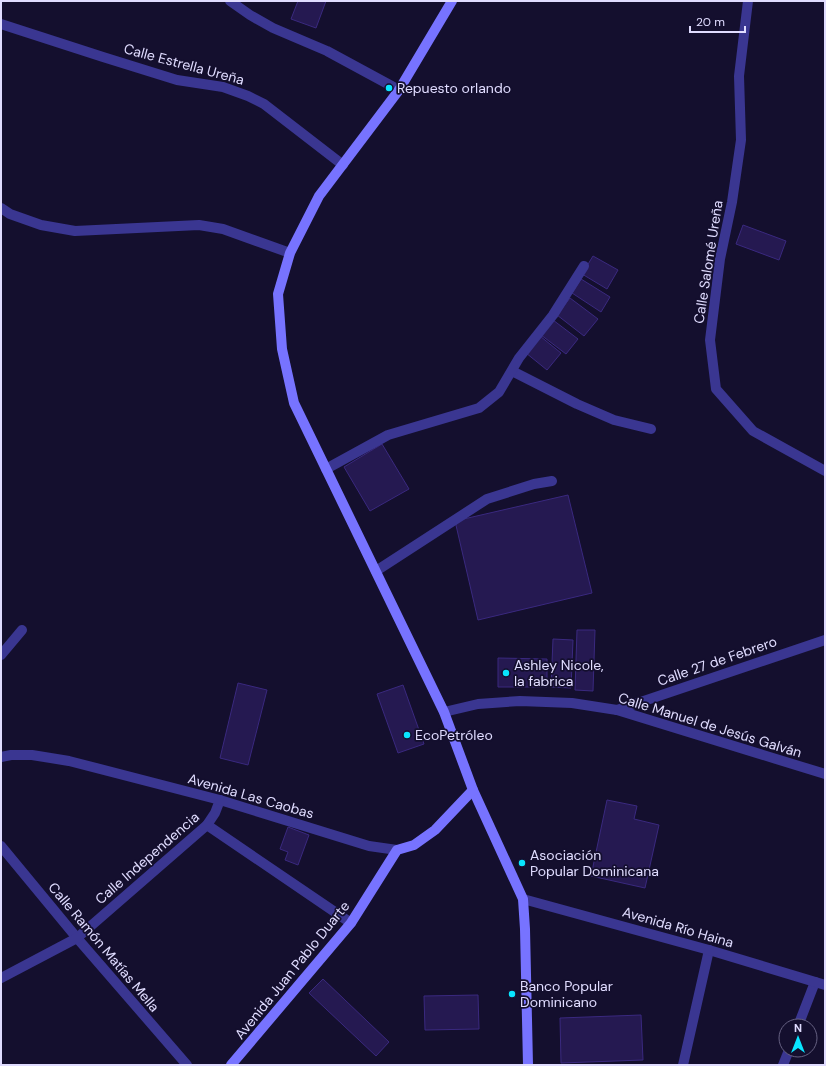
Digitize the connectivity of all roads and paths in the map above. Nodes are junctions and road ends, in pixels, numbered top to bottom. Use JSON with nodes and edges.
{"nodes":[{"id":1,"x":230,"y":1,"type":"edge"},
{"id":2,"x":452,"y":1,"type":"edge"},
{"id":3,"x":748,"y":1,"type":"edge"},
{"id":4,"x":1,"y":24,"type":"edge"},
{"id":5,"x":399,"y":90,"type":"junction"},
{"id":6,"x":342,"y":165,"type":"junction"},
{"id":7,"x":1,"y":208,"type":"edge"},
{"id":8,"x":290,"y":253,"type":"junction"},
{"id":9,"x":584,"y":266,"type":"dead end"},
{"id":10,"x":512,"y":371,"type":"junction"},
{"id":11,"x":651,"y":429,"type":"dead end"},
{"id":12,"x":326,"y":469,"type":"junction"},
{"id":13,"x":825,"y":471,"type":"edge"},
{"id":14,"x":552,"y":481,"type":"dead end"},
{"id":15,"x":376,"y":571,"type":"junction"},
{"id":16,"x":22,"y":630,"type":"dead end"},
{"id":17,"x":825,"y":640,"type":"edge"},
{"id":18,"x":1,"y":655,"type":"edge"},
{"id":19,"x":617,"y":710,"type":"junction"},
{"id":20,"x":444,"y":712,"type":"junction"},
{"id":21,"x":1,"y":757,"type":"edge"},
{"id":22,"x":825,"y":774,"type":"edge"},
{"id":23,"x":473,"y":790,"type":"junction"},
{"id":24,"x":220,"y":800,"type":"junction"},
{"id":25,"x":207,"y":825,"type":"junction"},
{"id":26,"x":1,"y":846,"type":"edge"},
{"id":27,"x":397,"y":850,"type":"junction"},
{"id":28,"x":523,"y":899,"type":"junction"},
{"id":29,"x":351,"y":923,"type":"junction"},
{"id":30,"x":77,"y":938,"type":"junction"},
{"id":31,"x":708,"y":950,"type":"junction"},
{"id":32,"x":1,"y":978,"type":"edge"},
{"id":33,"x":815,"y":982,"type":"junction"},
{"id":34,"x":825,"y":985,"type":"edge"},
{"id":35,"x":801,"y":1018,"type":"edge"},
{"id":36,"x":187,"y":1065,"type":"edge"},
{"id":37,"x":231,"y":1065,"type":"edge"},
{"id":38,"x":528,"y":1065,"type":"edge"},
{"id":39,"x":684,"y":1065,"type":"edge"}],
"edges":[{"from":1,"to":5,"type":"street"},
{"from":2,"to":5,"type":"main road"},
{"from":3,"to":13,"type":"street","name":"Calle Salomé Ureña"},
{"from":4,"to":6,"type":"street","name":"Calle Estrella Ureña"},
{"from":5,"to":6,"type":"main road"},
{"from":6,"to":8,"type":"main road"},
{"from":7,"to":8,"type":"street"},
{"from":8,"to":12,"type":"main road"},
{"from":9,"to":10,"type":"street"},
{"from":10,"to":11,"type":"street"},
{"from":10,"to":12,"type":"street"},
{"from":12,"to":15,"type":"main road"},
{"from":14,"to":15,"type":"street"},
{"from":15,"to":20,"type":"main road"},
{"from":16,"to":18,"type":"street"},
{"from":17,"to":19,"type":"street","name":"Calle 27 de Febrero"},
{"from":19,"to":20,"type":"street","name":"Calle Manuel de Jesús Galván"},
{"from":19,"to":22,"type":"street","name":"Calle Manuel de Jesús Galván"},
{"from":20,"to":23,"type":"main road"},
{"from":21,"to":24,"type":"street","name":"Avenida Las Caobas"},
{"from":23,"to":27,"type":"main road","name":"Avenida Las Caobas"},
{"from":23,"to":28,"type":"main road"},
{"from":24,"to":25,"type":"street","name":"Calle Independencia"},
{"from":24,"to":27,"type":"street","name":"Avenida Las Caobas"},
{"from":25,"to":29,"type":"street"},
{"from":25,"to":30,"type":"street","name":"Calle Independencia"},
{"from":26,"to":30,"type":"street","name":"Calle Ramón Matías Mella"},
{"from":27,"to":29,"type":"main road","name":"Avenida Juan Pablo Duarte"},
{"from":28,"to":31,"type":"street","name":"Avenida Río Haina"},
{"from":28,"to":38,"type":"main road"},
{"from":29,"to":37,"type":"main road","name":"Avenida Juan Pablo Duarte"},
{"from":30,"to":32,"type":"street","name":"Calle Independencia"},
{"from":30,"to":36,"type":"street","name":"Calle Ramón Matías Mella"},
{"from":31,"to":33,"type":"street","name":"Avenida Río Haina"},
{"from":31,"to":39,"type":"street"},
{"from":33,"to":34,"type":"street","name":"Avenida Río Haina"},
{"from":33,"to":35,"type":"street"}]}
